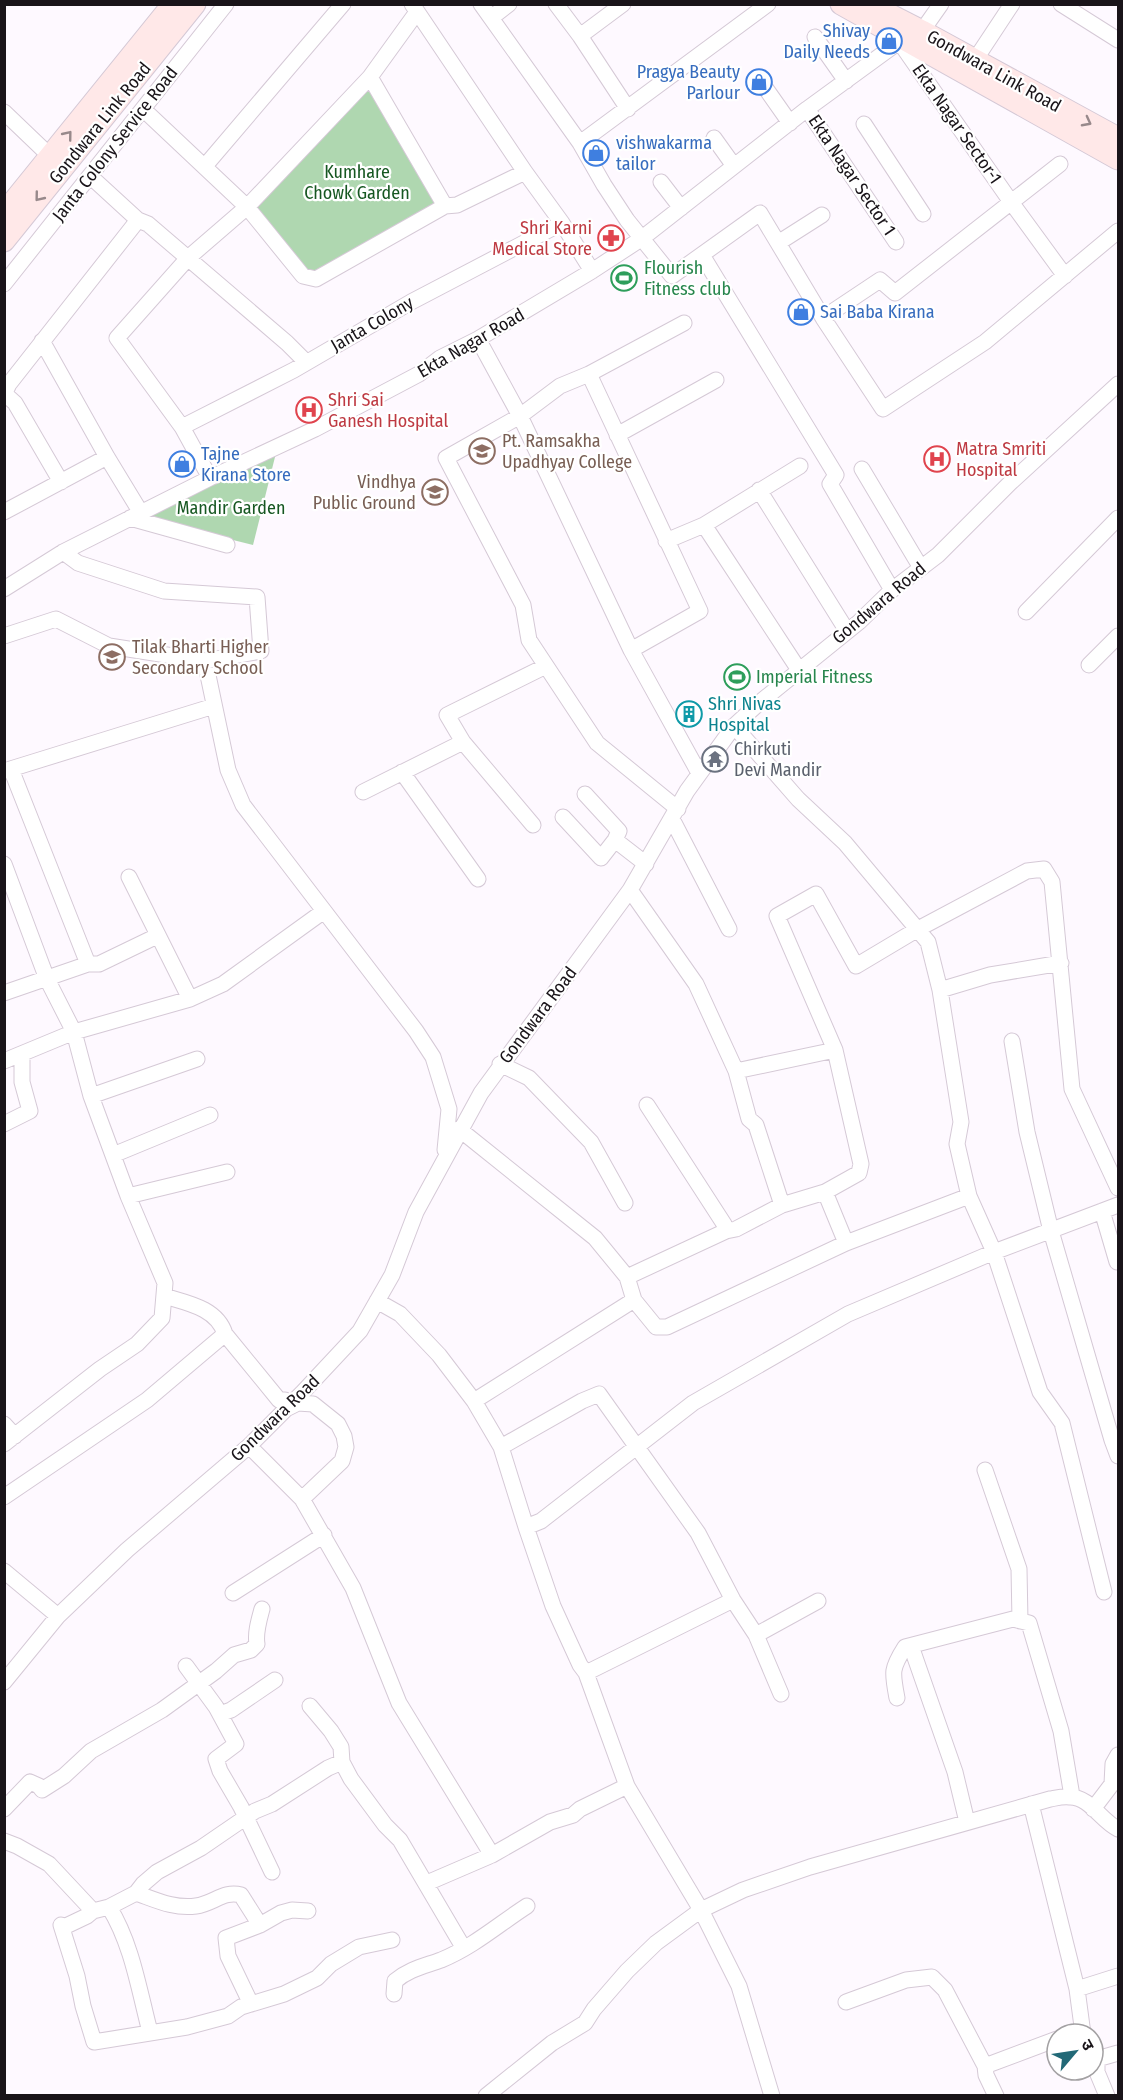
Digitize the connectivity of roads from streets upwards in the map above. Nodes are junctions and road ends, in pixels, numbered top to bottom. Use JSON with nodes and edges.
{"nodes":[{"id":1,"x":173,"y":4,"type":"edge"},
{"id":2,"x":195,"y":4,"type":"edge"},
{"id":3,"x":226,"y":4,"type":"edge"},
{"id":4,"x":343,"y":4,"type":"edge"},
{"id":5,"x":481,"y":4,"type":"edge"},
{"id":6,"x":509,"y":4,"type":"edge"},
{"id":7,"x":556,"y":4,"type":"edge"},
{"id":8,"x":623,"y":4,"type":"edge"},
{"id":9,"x":768,"y":4,"type":"edge"},
{"id":10,"x":841,"y":4,"type":"edge"},
{"id":11,"x":869,"y":4,"type":"edge"},
{"id":12,"x":941,"y":4,"type":"edge"},
{"id":13,"x":1012,"y":4,"type":"edge"},
{"id":14,"x":1062,"y":4,"type":"edge"},
{"id":15,"x":415,"y":8,"type":"edge"},
{"id":16,"x":491,"y":18,"type":"junction"},
{"id":17,"x":922,"y":31,"type":"junction"},
{"id":18,"x":580,"y":36,"type":"junction"},
{"id":19,"x":815,"y":37,"type":"dead end"},
{"id":20,"x":1119,"y":40,"type":"edge"},
{"id":21,"x":903,"y":43,"type":"junction"},
{"id":22,"x":975,"y":60,"type":"junction"},
{"id":23,"x":370,"y":77,"type":"junction"},
{"id":24,"x":846,"y":81,"type":"junction"},
{"id":25,"x":764,"y":86,"type":"dead end"},
{"id":26,"x":143,"y":109,"type":"junction"},
{"id":27,"x":628,"y":109,"type":"junction"},
{"id":28,"x":807,"y":109,"type":"junction"},
{"id":29,"x":4,"y":112,"type":"edge"},
{"id":30,"x":790,"y":123,"type":"junction"},
{"id":31,"x":864,"y":124,"type":"dead end"},
{"id":32,"x":714,"y":138,"type":"dead end"},
{"id":33,"x":1119,"y":138,"type":"edge"},
{"id":34,"x":580,"y":143,"type":"junction"},
{"id":35,"x":50,"y":156,"type":"junction"},
{"id":36,"x":1119,"y":159,"type":"edge"},
{"id":37,"x":1060,"y":164,"type":"dead end"},
{"id":38,"x":205,"y":166,"type":"junction"},
{"id":39,"x":734,"y":166,"type":"junction"},
{"id":40,"x":525,"y":172,"type":"junction"},
{"id":41,"x":90,"y":176,"type":"junction"},
{"id":42,"x":661,"y":182,"type":"dead end"},
{"id":43,"x":1011,"y":202,"type":"junction"},
{"id":44,"x":445,"y":206,"type":"junction"},
{"id":45,"x":247,"y":207,"type":"junction"},
{"id":46,"x":681,"y":208,"type":"junction"},
{"id":47,"x":4,"y":213,"type":"edge"},
{"id":48,"x":822,"y":214,"type":"dead end"},
{"id":49,"x":923,"y":214,"type":"dead end"},
{"id":50,"x":138,"y":220,"type":"junction"},
{"id":51,"x":562,"y":223,"type":"junction"},
{"id":52,"x":1119,"y":231,"type":"edge"},
{"id":53,"x":641,"y":239,"type":"junction"},
{"id":54,"x":4,"y":241,"type":"edge"},
{"id":55,"x":896,"y":242,"type":"dead end"},
{"id":56,"x":778,"y":243,"type":"junction"},
{"id":57,"x":702,"y":255,"type":"junction"},
{"id":58,"x":188,"y":258,"type":"junction"},
{"id":59,"x":592,"y":271,"type":"junction"},
{"id":60,"x":1065,"y":276,"type":"junction"},
{"id":61,"x":4,"y":284,"type":"edge"},
{"id":62,"x":823,"y":318,"type":"junction"},
{"id":63,"x":684,"y":323,"type":"dead end"},
{"id":64,"x":478,"y":339,"type":"junction"},
{"id":65,"x":42,"y":341,"type":"junction"},
{"id":66,"x":306,"y":362,"type":"junction"},
{"id":67,"x":588,"y":374,"type":"junction"},
{"id":68,"x":716,"y":380,"type":"dead end"},
{"id":69,"x":1119,"y":384,"type":"edge"},
{"id":70,"x":5,"y":394,"type":"edge"},
{"id":71,"x":520,"y":416,"type":"junction"},
{"id":72,"x":182,"y":428,"type":"junction"},
{"id":73,"x":617,"y":435,"type":"junction"},
{"id":74,"x":107,"y":457,"type":"junction"},
{"id":75,"x":800,"y":466,"type":"dead end"},
{"id":76,"x":862,"y":469,"type":"dead end"},
{"id":77,"x":210,"y":478,"type":"junction"},
{"id":78,"x":61,"y":482,"type":"junction"},
{"id":79,"x":759,"y":490,"type":"junction"},
{"id":80,"x":4,"y":512,"type":"edge"},
{"id":81,"x":136,"y":515,"type":"junction"},
{"id":82,"x":1119,"y":518,"type":"edge"},
{"id":83,"x":704,"y":525,"type":"junction"},
{"id":84,"x":666,"y":541,"type":"junction"},
{"id":85,"x":227,"y":545,"type":"dead end"},
{"id":86,"x":63,"y":552,"type":"junction"},
{"id":87,"x":921,"y":568,"type":"junction"},
{"id":88,"x":4,"y":589,"type":"edge"},
{"id":89,"x":892,"y":590,"type":"junction"},
{"id":90,"x":1026,"y":612,"type":"dead end"},
{"id":91,"x":847,"y":631,"type":"junction"},
{"id":92,"x":4,"y":636,"type":"edge"},
{"id":93,"x":1119,"y":636,"type":"edge"},
{"id":94,"x":631,"y":650,"type":"junction"},
{"id":95,"x":205,"y":661,"type":"junction"},
{"id":96,"x":1089,"y":665,"type":"dead end"},
{"id":97,"x":546,"y":666,"type":"junction"},
{"id":98,"x":799,"y":670,"type":"junction"},
{"id":99,"x":214,"y":706,"type":"junction"},
{"id":100,"x":734,"y":726,"type":"junction"},
{"id":101,"x":463,"y":742,"type":"junction"},
{"id":102,"x":8,"y":770,"type":"edge"},
{"id":103,"x":402,"y":772,"type":"junction"},
{"id":104,"x":699,"y":773,"type":"junction"},
{"id":105,"x":363,"y":792,"type":"dead end"},
{"id":106,"x":585,"y":794,"type":"dead end"},
{"id":107,"x":675,"y":814,"type":"junction"},
{"id":108,"x":563,"y":817,"type":"dead end"},
{"id":109,"x":533,"y":825,"type":"dead end"},
{"id":110,"x":615,"y":840,"type":"junction"},
{"id":111,"x":4,"y":864,"type":"edge"},
{"id":112,"x":646,"y":864,"type":"junction"},
{"id":113,"x":129,"y":877,"type":"dead end"},
{"id":114,"x":478,"y":879,"type":"dead end"},
{"id":115,"x":630,"y":890,"type":"junction"},
{"id":116,"x":324,"y":911,"type":"junction"},
{"id":117,"x":729,"y":929,"type":"dead end"},
{"id":118,"x":918,"y":929,"type":"junction"},
{"id":119,"x":157,"y":936,"type":"junction"},
{"id":120,"x":1061,"y":963,"type":"junction"},
{"id":121,"x":88,"y":964,"type":"junction"},
{"id":122,"x":47,"y":979,"type":"junction"},
{"id":123,"x":940,"y":990,"type":"junction"},
{"id":124,"x":4,"y":993,"type":"edge"},
{"id":125,"x":190,"y":999,"type":"junction"},
{"id":126,"x":74,"y":1032,"type":"junction"},
{"id":127,"x":1012,"y":1041,"type":"dead end"},
{"id":128,"x":836,"y":1050,"type":"junction"},
{"id":129,"x":22,"y":1055,"type":"junction"},
{"id":130,"x":196,"y":1059,"type":"dead end"},
{"id":131,"x":4,"y":1061,"type":"edge"},
{"id":132,"x":500,"y":1064,"type":"junction"},
{"id":133,"x":736,"y":1071,"type":"junction"},
{"id":134,"x":91,"y":1096,"type":"junction"},
{"id":135,"x":647,"y":1105,"type":"dead end"},
{"id":136,"x":210,"y":1115,"type":"dead end"},
{"id":137,"x":4,"y":1124,"type":"edge"},
{"id":138,"x":459,"y":1129,"type":"junction"},
{"id":139,"x":113,"y":1155,"type":"junction"},
{"id":140,"x":445,"y":1157,"type":"junction"},
{"id":141,"x":227,"y":1172,"type":"dead end"},
{"id":142,"x":1119,"y":1188,"type":"edge"},
{"id":143,"x":825,"y":1192,"type":"junction"},
{"id":144,"x":128,"y":1196,"type":"junction"},
{"id":145,"x":969,"y":1196,"type":"junction"},
{"id":146,"x":624,"y":1203,"type":"dead end"},
{"id":147,"x":782,"y":1205,"type":"junction"},
{"id":148,"x":1119,"y":1205,"type":"edge"},
{"id":149,"x":1102,"y":1211,"type":"junction"},
{"id":150,"x":726,"y":1231,"type":"junction"},
{"id":151,"x":1052,"y":1231,"type":"junction"},
{"id":152,"x":846,"y":1243,"type":"junction"},
{"id":153,"x":993,"y":1252,"type":"junction"},
{"id":154,"x":1117,"y":1262,"type":"dead end"},
{"id":155,"x":627,"y":1277,"type":"junction"},
{"id":156,"x":164,"y":1296,"type":"junction"},
{"id":157,"x":634,"y":1300,"type":"junction"},
{"id":158,"x":377,"y":1301,"type":"junction"},
{"id":159,"x":225,"y":1334,"type":"junction"},
{"id":160,"x":474,"y":1401,"type":"junction"},
{"id":161,"x":286,"y":1409,"type":"junction"},
{"id":162,"x":4,"y":1424,"type":"edge"},
{"id":163,"x":10,"y":1440,"type":"edge"},
{"id":164,"x":249,"y":1446,"type":"junction"},
{"id":165,"x":637,"y":1446,"type":"junction"},
{"id":166,"x":501,"y":1447,"type":"junction"},
{"id":167,"x":1119,"y":1456,"type":"edge"},
{"id":168,"x":985,"y":1470,"type":"dead end"},
{"id":169,"x":4,"y":1497,"type":"edge"},
{"id":170,"x":302,"y":1499,"type":"junction"},
{"id":171,"x":526,"y":1527,"type":"junction"},
{"id":172,"x":324,"y":1535,"type":"junction"},
{"id":173,"x":4,"y":1571,"type":"edge"},
{"id":174,"x":1104,"y":1592,"type":"dead end"},
{"id":175,"x":233,"y":1593,"type":"dead end"},
{"id":176,"x":733,"y":1600,"type":"junction"},
{"id":177,"x":818,"y":1601,"type":"dead end"},
{"id":178,"x":262,"y":1609,"type":"dead end"},
{"id":179,"x":58,"y":1616,"type":"junction"},
{"id":180,"x":1020,"y":1621,"type":"junction"},
{"id":181,"x":756,"y":1635,"type":"junction"},
{"id":182,"x":911,"y":1646,"type":"junction"},
{"id":183,"x":186,"y":1666,"type":"dead end"},
{"id":184,"x":586,"y":1673,"type":"junction"},
{"id":185,"x":275,"y":1680,"type":"dead end"},
{"id":186,"x":4,"y":1682,"type":"edge"},
{"id":187,"x":200,"y":1683,"type":"junction"},
{"id":188,"x":781,"y":1694,"type":"dead end"},
{"id":189,"x":897,"y":1698,"type":"dead end"},
{"id":190,"x":310,"y":1706,"type":"dead end"},
{"id":191,"x":220,"y":1714,"type":"junction"},
{"id":192,"x":1119,"y":1755,"type":"edge"},
{"id":193,"x":342,"y":1762,"type":"junction"},
{"id":194,"x":627,"y":1786,"type":"junction"},
{"id":195,"x":1072,"y":1796,"type":"junction"},
{"id":196,"x":1031,"y":1804,"type":"junction"},
{"id":197,"x":4,"y":1809,"type":"edge"},
{"id":198,"x":1093,"y":1809,"type":"junction"},
{"id":199,"x":246,"y":1817,"type":"junction"},
{"id":200,"x":967,"y":1822,"type":"junction"},
{"id":201,"x":1119,"y":1829,"type":"edge"},
{"id":202,"x":4,"y":1841,"type":"edge"},
{"id":203,"x":492,"y":1855,"type":"junction"},
{"id":204,"x":272,"y":1872,"type":"dead end"},
{"id":205,"x":427,"y":1883,"type":"junction"},
{"id":206,"x":136,"y":1893,"type":"junction"},
{"id":207,"x":527,"y":1906,"type":"dead end"},
{"id":208,"x":110,"y":1907,"type":"junction"},
{"id":209,"x":701,"y":1910,"type":"junction"},
{"id":210,"x":93,"y":1911,"type":"junction"},
{"id":211,"x":308,"y":1911,"type":"dead end"},
{"id":212,"x":260,"y":1925,"type":"junction"},
{"id":213,"x":393,"y":1940,"type":"dead end"},
{"id":214,"x":463,"y":1947,"type":"junction"},
{"id":215,"x":1119,"y":1976,"type":"edge"},
{"id":216,"x":1077,"y":1989,"type":"junction"},
{"id":217,"x":394,"y":1994,"type":"dead end"},
{"id":218,"x":846,"y":2002,"type":"dead end"},
{"id":219,"x":250,"y":2004,"type":"junction"},
{"id":220,"x":1078,"y":2022,"type":"edge"},
{"id":221,"x":150,"y":2032,"type":"junction"},
{"id":222,"x":1045,"y":2044,"type":"edge"},
{"id":223,"x":985,"y":2066,"type":"junction"},
{"id":224,"x":1101,"y":2082,"type":"edge"},
{"id":225,"x":486,"y":2096,"type":"edge"},
{"id":226,"x":772,"y":2096,"type":"edge"},
{"id":227,"x":996,"y":2096,"type":"edge"},
{"id":228,"x":1107,"y":2096,"type":"edge"}],
"edges":[{"from":35,"to":1,"type":"street","name":"Gondwara Link Road","one_way":true},
{"from":2,"to":54,"type":"street","name":"Gondwara Link Road","one_way":true},
{"from":3,"to":26,"type":"street","name":"Janta Colony Service Road"},
{"from":4,"to":38,"type":"street"},
{"from":5,"to":16,"type":"street"},
{"from":6,"to":16,"type":"street"},
{"from":7,"to":18,"type":"street"},
{"from":8,"to":18,"type":"street"},
{"from":9,"to":27,"type":"street"},
{"from":10,"to":21,"type":"street"},
{"from":11,"to":17,"type":"street","name":"Gondwara Link Road"},
{"from":12,"to":17,"type":"street"},
{"from":13,"to":22,"type":"street"},
{"from":14,"to":20,"type":"street"},
{"from":15,"to":23,"type":"street"},
{"from":15,"to":40,"type":"street"},
{"from":16,"to":34,"type":"street"},
{"from":17,"to":22,"type":"street","name":"Gondwara Link Road"},
{"from":18,"to":27,"type":"street"},
{"from":19,"to":24,"type":"street"},
{"from":21,"to":24,"type":"street","name":"Ekta Nagar Road"},
{"from":21,"to":36,"type":"street"},
{"from":21,"to":43,"type":"street","name":"Ekta Nagar Sector-1"},
{"from":22,"to":33,"type":"street","name":"Gondwara Link Road","one_way":true},
{"from":23,"to":44,"type":"street"},
{"from":23,"to":45,"type":"street"},
{"from":24,"to":28,"type":"street","name":"Ekta Nagar Road"},
{"from":25,"to":30,"type":"street"},
{"from":26,"to":38,"type":"street"},
{"from":26,"to":41,"type":"street","name":"Janta Colony Service Road"},
{"from":27,"to":34,"type":"street"},
{"from":28,"to":30,"type":"street","name":"Ekta Nagar Road"},
{"from":28,"to":55,"type":"street","name":"Ekta Nagar Sector 1"},
{"from":29,"to":35,"type":"street"},
{"from":30,"to":39,"type":"street","name":"Ekta Nagar Road"},
{"from":31,"to":49,"type":"street","name":"Ekta Nagar Sector 1"},
{"from":32,"to":39,"type":"street"},
{"from":34,"to":53,"type":"street"},
{"from":35,"to":47,"type":"street","name":"Gondwara Link Road"},
{"from":37,"to":43,"type":"street","name":"Ekta Nagar Sector-1"},
{"from":38,"to":45,"type":"street"},
{"from":39,"to":46,"type":"street","name":"Ekta Nagar Road"},
{"from":40,"to":44,"type":"street"},
{"from":40,"to":51,"type":"street"},
{"from":41,"to":50,"type":"street"},
{"from":41,"to":61,"type":"street","name":"Janta Colony Service Road"},
{"from":42,"to":46,"type":"street"},
{"from":43,"to":60,"type":"street","name":"Ekta Nagar Sector-1"},
{"from":43,"to":62,"type":"street","name":"Ekta Nagar Sector-1"},
{"from":44,"to":45,"type":"street"},
{"from":45,"to":58,"type":"street"},
{"from":46,"to":53,"type":"street","name":"Ekta Nagar Road"},
{"from":48,"to":56,"type":"street"},
{"from":50,"to":58,"type":"street"},
{"from":50,"to":65,"type":"street"},
{"from":51,"to":59,"type":"street"},
{"from":51,"to":66,"type":"street","name":"Janta Colony"},
{"from":52,"to":60,"type":"street"},
{"from":53,"to":57,"type":"street"},
{"from":53,"to":59,"type":"street","name":"Ekta Nagar Road"},
{"from":56,"to":57,"type":"street"},
{"from":56,"to":62,"type":"street"},
{"from":57,"to":89,"type":"street"},
{"from":58,"to":66,"type":"street"},
{"from":58,"to":72,"type":"street"},
{"from":59,"to":64,"type":"street","name":"Ekta Nagar Road"},
{"from":60,"to":62,"type":"street"},
{"from":63,"to":67,"type":"street"},
{"from":64,"to":71,"type":"street"},
{"from":64,"to":77,"type":"street","name":"Ekta Nagar Road"},
{"from":65,"to":70,"type":"street"},
{"from":65,"to":74,"type":"street"},
{"from":66,"to":72,"type":"street","name":"Janta Colony"},
{"from":67,"to":71,"type":"street"},
{"from":67,"to":73,"type":"street"},
{"from":68,"to":73,"type":"street"},
{"from":69,"to":87,"type":"street","name":"Gondwara Road"},
{"from":70,"to":78,"type":"street"},
{"from":71,"to":94,"type":"street"},
{"from":71,"to":97,"type":"street"},
{"from":72,"to":77,"type":"street"},
{"from":73,"to":84,"type":"street"},
{"from":74,"to":78,"type":"street"},
{"from":74,"to":81,"type":"street"},
{"from":75,"to":79,"type":"street"},
{"from":76,"to":87,"type":"street"},
{"from":77,"to":81,"type":"street","name":"Ekta Nagar Road"},
{"from":78,"to":80,"type":"street"},
{"from":79,"to":83,"type":"street"},
{"from":79,"to":91,"type":"street"},
{"from":81,"to":85,"type":"street"},
{"from":81,"to":86,"type":"street","name":"Ekta Nagar Road"},
{"from":82,"to":90,"type":"street"},
{"from":83,"to":84,"type":"street"},
{"from":83,"to":98,"type":"street"},
{"from":84,"to":94,"type":"street"},
{"from":86,"to":88,"type":"street","name":"Ekta Nagar Road"},
{"from":86,"to":95,"type":"street"},
{"from":87,"to":89,"type":"street","name":"Gondwara Road"},
{"from":89,"to":91,"type":"street","name":"Gondwara Road"},
{"from":91,"to":98,"type":"street","name":"Gondwara Road"},
{"from":92,"to":95,"type":"street"},
{"from":93,"to":96,"type":"street"},
{"from":94,"to":104,"type":"street"},
{"from":95,"to":99,"type":"street"},
{"from":97,"to":101,"type":"street"},
{"from":97,"to":107,"type":"street"},
{"from":98,"to":100,"type":"street","name":"Gondwara Road"},
{"from":99,"to":102,"type":"street"},
{"from":99,"to":116,"type":"street"},
{"from":100,"to":104,"type":"street","name":"Gondwara Road"},
{"from":100,"to":118,"type":"street"},
{"from":101,"to":103,"type":"street"},
{"from":101,"to":109,"type":"street"},
{"from":102,"to":121,"type":"street"},
{"from":103,"to":105,"type":"street"},
{"from":103,"to":114,"type":"street"},
{"from":104,"to":107,"type":"street","name":"Gondwara Road"},
{"from":106,"to":110,"type":"street"},
{"from":107,"to":112,"type":"street","name":"Gondwara Road"},
{"from":107,"to":117,"type":"street"},
{"from":108,"to":110,"type":"street"},
{"from":110,"to":112,"type":"street"},
{"from":111,"to":122,"type":"street"},
{"from":112,"to":115,"type":"street","name":"Gondwara Road"},
{"from":113,"to":119,"type":"street"},
{"from":115,"to":132,"type":"street","name":"Gondwara Road"},
{"from":115,"to":133,"type":"street"},
{"from":116,"to":125,"type":"street"},
{"from":116,"to":140,"type":"street"},
{"from":118,"to":120,"type":"street"},
{"from":118,"to":123,"type":"street"},
{"from":118,"to":128,"type":"street"},
{"from":119,"to":121,"type":"street"},
{"from":119,"to":125,"type":"street"},
{"from":120,"to":123,"type":"street"},
{"from":120,"to":142,"type":"street"},
{"from":121,"to":122,"type":"street"},
{"from":122,"to":124,"type":"street"},
{"from":122,"to":126,"type":"street"},
{"from":123,"to":145,"type":"street"},
{"from":125,"to":126,"type":"street"},
{"from":126,"to":129,"type":"street"},
{"from":126,"to":134,"type":"street"},
{"from":127,"to":151,"type":"street"},
{"from":128,"to":133,"type":"street"},
{"from":128,"to":143,"type":"street"},
{"from":129,"to":131,"type":"street"},
{"from":129,"to":137,"type":"street"},
{"from":130,"to":134,"type":"street"},
{"from":132,"to":138,"type":"street","name":"Gondwara Road"},
{"from":132,"to":146,"type":"street"},
{"from":133,"to":147,"type":"street"},
{"from":134,"to":139,"type":"street"},
{"from":135,"to":150,"type":"street"},
{"from":136,"to":139,"type":"street"},
{"from":138,"to":140,"type":"street","name":"Gondwara Road"},
{"from":138,"to":155,"type":"street"},
{"from":139,"to":144,"type":"street"},
{"from":140,"to":158,"type":"street","name":"Gondwara Road"},
{"from":141,"to":144,"type":"street"},
{"from":143,"to":147,"type":"street"},
{"from":143,"to":152,"type":"street"},
{"from":144,"to":156,"type":"street"},
{"from":145,"to":152,"type":"street"},
{"from":145,"to":153,"type":"street"},
{"from":147,"to":150,"type":"street"},
{"from":148,"to":149,"type":"street"},
{"from":149,"to":151,"type":"street"},
{"from":149,"to":154,"type":"street"},
{"from":150,"to":155,"type":"street"},
{"from":151,"to":153,"type":"street"},
{"from":151,"to":167,"type":"street"},
{"from":152,"to":157,"type":"street"},
{"from":153,"to":165,"type":"street"},
{"from":153,"to":174,"type":"street"},
{"from":155,"to":157,"type":"street"},
{"from":156,"to":159,"type":"street"},
{"from":156,"to":163,"type":"street"},
{"from":157,"to":160,"type":"street"},
{"from":158,"to":160,"type":"street"},
{"from":158,"to":161,"type":"street","name":"Gondwara Road"},
{"from":159,"to":161,"type":"street"},
{"from":159,"to":169,"type":"street"},
{"from":160,"to":166,"type":"street"},
{"from":161,"to":164,"type":"street","name":"Gondwara Road"},
{"from":161,"to":170,"type":"street"},
{"from":162,"to":163,"type":"street"},
{"from":164,"to":170,"type":"street"},
{"from":164,"to":179,"type":"street","name":"Gondwara Road"},
{"from":165,"to":166,"type":"street"},
{"from":165,"to":171,"type":"street"},
{"from":165,"to":176,"type":"street"},
{"from":166,"to":171,"type":"street"},
{"from":168,"to":180,"type":"street"},
{"from":170,"to":172,"type":"street"},
{"from":171,"to":184,"type":"street"},
{"from":172,"to":175,"type":"street"},
{"from":172,"to":203,"type":"street"},
{"from":173,"to":179,"type":"street"},
{"from":176,"to":181,"type":"street"},
{"from":176,"to":184,"type":"street"},
{"from":177,"to":181,"type":"street"},
{"from":178,"to":187,"type":"street"},
{"from":179,"to":186,"type":"street","name":"Gondwara Road"},
{"from":180,"to":182,"type":"street"},
{"from":180,"to":195,"type":"street"},
{"from":181,"to":188,"type":"street"},
{"from":182,"to":189,"type":"street"},
{"from":182,"to":200,"type":"street"},
{"from":183,"to":187,"type":"street"},
{"from":184,"to":194,"type":"street"},
{"from":185,"to":191,"type":"street"},
{"from":187,"to":191,"type":"street"},
{"from":187,"to":197,"type":"street"},
{"from":190,"to":193,"type":"street"},
{"from":191,"to":199,"type":"street"},
{"from":192,"to":198,"type":"street"},
{"from":193,"to":199,"type":"street"},
{"from":193,"to":205,"type":"street"},
{"from":194,"to":203,"type":"street"},
{"from":194,"to":209,"type":"street"},
{"from":195,"to":196,"type":"street"},
{"from":195,"to":198,"type":"street"},
{"from":196,"to":200,"type":"street"},
{"from":196,"to":216,"type":"street"},
{"from":198,"to":201,"type":"street"},
{"from":199,"to":204,"type":"street"},
{"from":199,"to":206,"type":"street"},
{"from":200,"to":209,"type":"street"},
{"from":202,"to":210,"type":"street"},
{"from":203,"to":205,"type":"street"},
{"from":205,"to":214,"type":"street"},
{"from":206,"to":208,"type":"street"},
{"from":206,"to":212,"type":"street"},
{"from":207,"to":214,"type":"street"},
{"from":208,"to":210,"type":"street"},
{"from":208,"to":221,"type":"street"},
{"from":209,"to":225,"type":"street"},
{"from":209,"to":226,"type":"street"},
{"from":210,"to":221,"type":"street"},
{"from":211,"to":212,"type":"street"},
{"from":212,"to":219,"type":"street"},
{"from":213,"to":219,"type":"street"},
{"from":214,"to":217,"type":"street"},
{"from":215,"to":216,"type":"street"},
{"from":216,"to":220,"type":"street"},
{"from":218,"to":223,"type":"street"},
{"from":219,"to":221,"type":"street"},
{"from":222,"to":223,"type":"street"},
{"from":223,"to":227,"type":"street"},
{"from":224,"to":228,"type":"street"}]}
